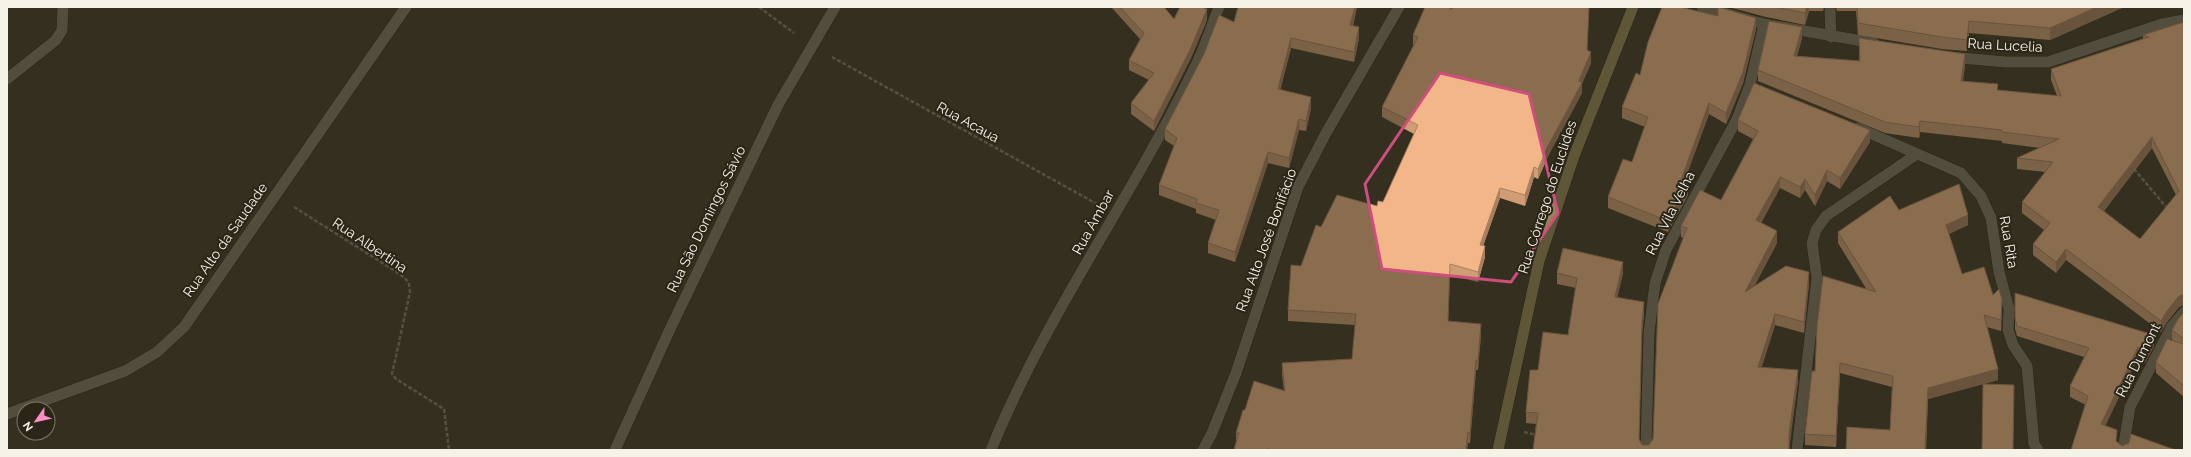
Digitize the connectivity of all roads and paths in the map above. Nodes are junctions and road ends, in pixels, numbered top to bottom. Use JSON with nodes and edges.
{"nodes":[{"id":1,"x":63,"y":7,"type":"edge"},
{"id":2,"x":759,"y":7,"type":"edge"},
{"id":3,"x":835,"y":7,"type":"edge"},
{"id":4,"x":1219,"y":7,"type":"edge"},
{"id":5,"x":1399,"y":7,"type":"edge"},
{"id":6,"x":1633,"y":7,"type":"edge"},
{"id":7,"x":1702,"y":7,"type":"edge"},
{"id":8,"x":1830,"y":7,"type":"edge"},
{"id":9,"x":403,"y":8,"type":"edge"},
{"id":10,"x":2184,"y":20,"type":"edge"},
{"id":11,"x":1764,"y":24,"type":"junction"},
{"id":12,"x":1831,"y":36,"type":"junction"},
{"id":13,"x":1885,"y":45,"type":"edge"},
{"id":14,"x":812,"y":47,"type":"junction"},
{"id":15,"x":1941,"y":56,"type":"edge"},
{"id":16,"x":7,"y":79,"type":"edge"},
{"id":17,"x":1750,"y":85,"type":"junction"},
{"id":18,"x":1763,"y":90,"type":"edge"},
{"id":19,"x":1846,"y":123,"type":"edge"},
{"id":20,"x":1917,"y":154,"type":"junction"},
{"id":21,"x":2131,"y":165,"type":"edge"},
{"id":22,"x":275,"y":195,"type":"junction"},
{"id":23,"x":2170,"y":211,"type":"edge"},
{"id":24,"x":1115,"y":214,"type":"junction"},
{"id":25,"x":2184,"y":312,"type":"edge"},
{"id":26,"x":7,"y":414,"type":"edge"},
{"id":27,"x":1502,"y":428,"type":"junction"},
{"id":28,"x":1539,"y":435,"type":"edge"},
{"id":29,"x":449,"y":450,"type":"edge"},
{"id":30,"x":615,"y":450,"type":"edge"},
{"id":31,"x":991,"y":450,"type":"edge"},
{"id":32,"x":1202,"y":450,"type":"edge"},
{"id":33,"x":1498,"y":450,"type":"edge"},
{"id":34,"x":1646,"y":450,"type":"edge"},
{"id":35,"x":1797,"y":450,"type":"edge"},
{"id":36,"x":2038,"y":450,"type":"edge"},
{"id":37,"x":2123,"y":450,"type":"edge"}],
"edges":[{"from":1,"to":16,"type":"street"},
{"from":2,"to":14,"type":"path","name":"Rua Acaua"},
{"from":3,"to":14,"type":"street","name":"Rua São Domingos Sávio"},
{"from":4,"to":24,"type":"street","name":"Rua Âmbar"},
{"from":5,"to":32,"type":"street","name":"Rua Alto José Bonifácio"},
{"from":6,"to":27,"type":"main road","name":"Rua Córrego do Euclides"},
{"from":7,"to":11,"type":"street"},
{"from":8,"to":12,"type":"street"},
{"from":9,"to":22,"type":"street","name":"Rua Alto da Saudade"},
{"from":10,"to":15,"type":"street","name":"Rua Lucelia"},
{"from":11,"to":12,"type":"street"},
{"from":11,"to":17,"type":"street","name":"Rua Vila Velha"},
{"from":12,"to":13,"type":"street"},
{"from":14,"to":24,"type":"path","name":"Rua Acaua"},
{"from":14,"to":30,"type":"street","name":"Rua São Domingos Sávio"},
{"from":17,"to":18,"type":"street"},
{"from":17,"to":34,"type":"street","name":"Rua Vila Velha"},
{"from":19,"to":20,"type":"street","name":"Rua Rita"},
{"from":20,"to":35,"type":"street"},
{"from":20,"to":36,"type":"street","name":"Rua Rita"},
{"from":21,"to":23,"type":"path"},
{"from":22,"to":26,"type":"street","name":"Rua Alto da Saudade"},
{"from":22,"to":29,"type":"path","name":"Rua Albertina"},
{"from":24,"to":31,"type":"street","name":"Rua Âmbar"},
{"from":25,"to":37,"type":"street","name":"Rua Dumont"},
{"from":27,"to":28,"type":"path"},
{"from":27,"to":33,"type":"main road","name":"Rua Córrego do Euclides"}]}
